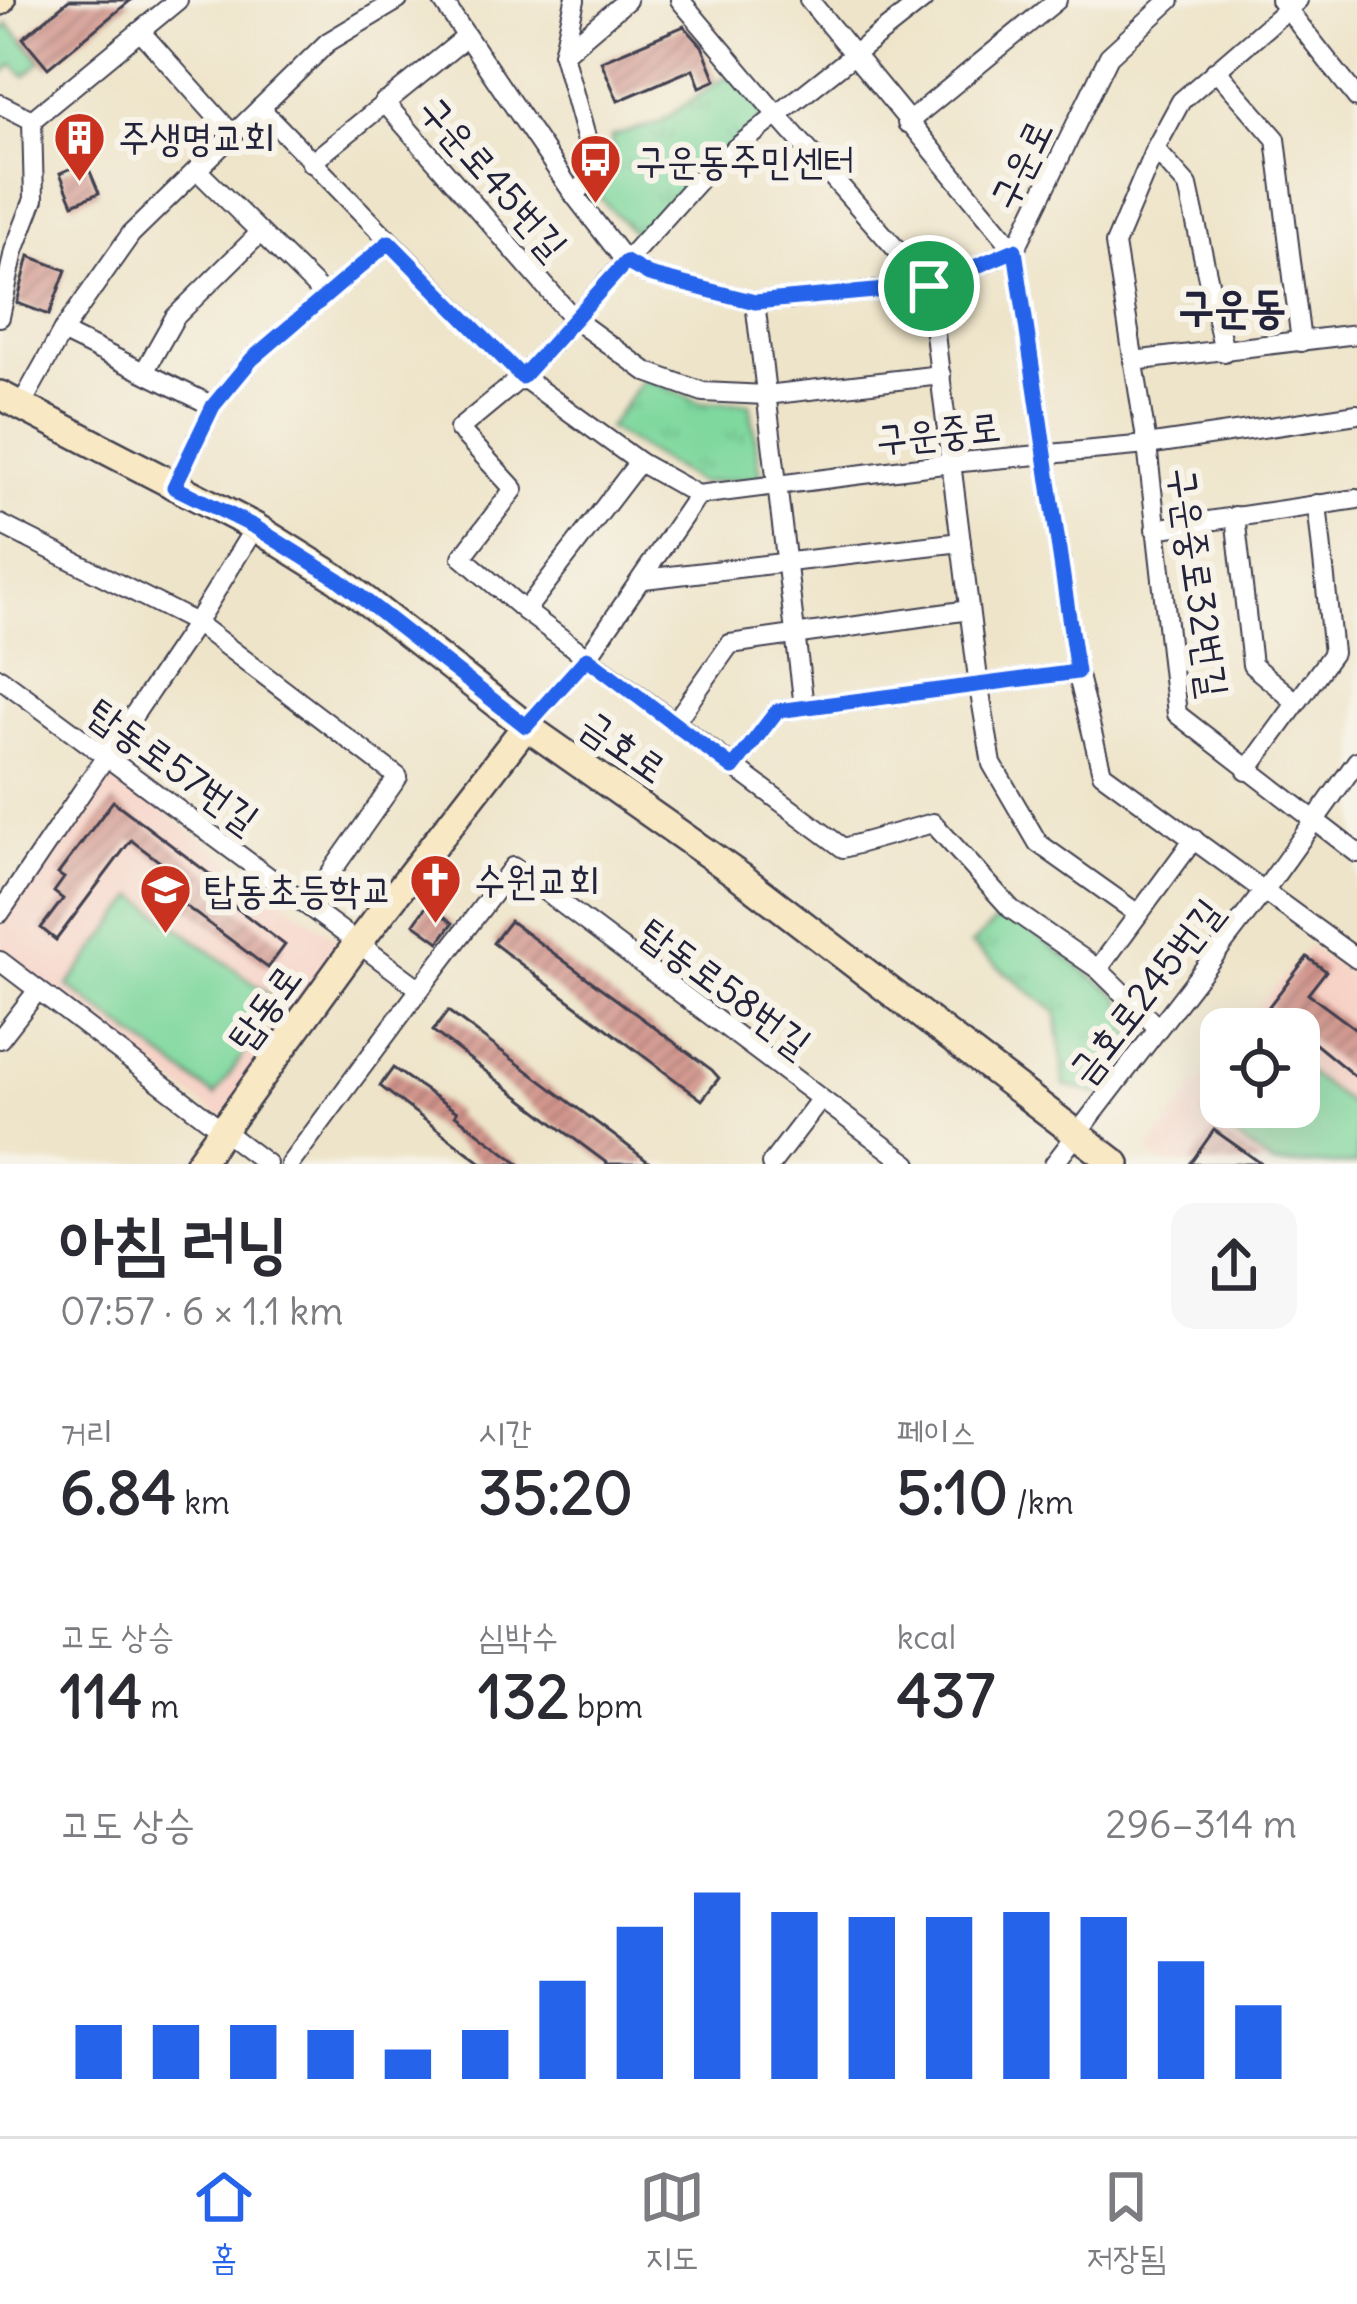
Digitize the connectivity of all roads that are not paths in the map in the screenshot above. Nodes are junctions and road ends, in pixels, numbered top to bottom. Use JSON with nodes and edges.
{"nodes":[{"id":1,"x":178,"y":0,"type":"edge"},
{"id":2,"x":398,"y":0,"type":"edge"},
{"id":3,"x":442,"y":0,"type":"edge"},
{"id":4,"x":574,"y":0,"type":"edge"},
{"id":5,"x":627,"y":0,"type":"edge"},
{"id":6,"x":680,"y":0,"type":"edge"},
{"id":7,"x":809,"y":0,"type":"edge"},
{"id":8,"x":922,"y":0,"type":"edge"},
{"id":9,"x":1057,"y":0,"type":"edge"},
{"id":10,"x":1289,"y":3,"type":"edge"},
{"id":11,"x":1157,"y":4,"type":"edge"},
{"id":12,"x":140,"y":31,"type":"junction"},
{"id":13,"x":465,"y":38,"type":"junction"},
{"id":14,"x":562,"y":54,"type":"junction"},
{"id":15,"x":857,"y":56,"type":"junction"},
{"id":16,"x":1216,"y":70,"type":"junction"},
{"id":17,"x":1357,"y":98,"type":"edge"},
{"id":18,"x":385,"y":102,"type":"junction"},
{"id":19,"x":0,"y":104,"type":"edge"},
{"id":20,"x":260,"y":108,"type":"junction"},
{"id":21,"x":777,"y":116,"type":"junction"},
{"id":22,"x":32,"y":120,"type":"junction"},
{"id":23,"x":907,"y":123,"type":"junction"},
{"id":24,"x":233,"y":135,"type":"junction"},
{"id":25,"x":1155,"y":149,"type":"junction"},
{"id":26,"x":311,"y":163,"type":"junction"},
{"id":27,"x":196,"y":170,"type":"junction"},
{"id":28,"x":574,"y":196,"type":"junction"},
{"id":29,"x":260,"y":232,"type":"junction"},
{"id":30,"x":389,"y":242,"type":"junction"},
{"id":31,"x":1015,"y":250,"type":"junction"},
{"id":32,"x":626,"y":262,"type":"junction"},
{"id":33,"x":929,"y":286,"type":"junction"},
{"id":34,"x":325,"y":296,"type":"junction"},
{"id":35,"x":755,"y":302,"type":"junction"},
{"id":36,"x":0,"y":317,"type":"edge"},
{"id":37,"x":574,"y":319,"type":"junction"},
{"id":38,"x":62,"y":332,"type":"junction"},
{"id":39,"x":1357,"y":334,"type":"edge"},
{"id":40,"x":1301,"y":342,"type":"junction"},
{"id":41,"x":1224,"y":352,"type":"junction"},
{"id":42,"x":1133,"y":362,"type":"junction"},
{"id":43,"x":144,"y":372,"type":"junction"},
{"id":44,"x":940,"y":375,"type":"junction"},
{"id":45,"x":522,"y":377,"type":"junction"},
{"id":46,"x":766,"y":395,"type":"junction"},
{"id":47,"x":10,"y":401,"type":"edge"},
{"id":48,"x":213,"y":406,"type":"junction"},
{"id":49,"x":1357,"y":414,"type":"edge"},
{"id":50,"x":1147,"y":446,"type":"junction"},
{"id":51,"x":1047,"y":454,"type":"junction"},
{"id":52,"x":639,"y":462,"type":"junction"},
{"id":53,"x":951,"y":463,"type":"junction"},
{"id":54,"x":777,"y":485,"type":"junction"},
{"id":55,"x":174,"y":487,"type":"junction"},
{"id":56,"x":698,"y":494,"type":"junction"},
{"id":57,"x":1357,"y":500,"type":"edge"},
{"id":58,"x":1317,"y":504,"type":"junction"},
{"id":59,"x":1235,"y":516,"type":"junction"},
{"id":60,"x":0,"y":524,"type":"edge"},
{"id":61,"x":255,"y":527,"type":"junction"},
{"id":62,"x":1155,"y":529,"type":"junction"},
{"id":63,"x":961,"y":542,"type":"junction"},
{"id":64,"x":787,"y":562,"type":"junction"},
{"id":65,"x":644,"y":579,"type":"junction"},
{"id":66,"x":969,"y":610,"type":"junction"},
{"id":67,"x":525,"y":611,"type":"junction"},
{"id":68,"x":196,"y":623,"type":"junction"},
{"id":69,"x":796,"y":635,"type":"junction"},
{"id":70,"x":587,"y":658,"type":"junction"},
{"id":71,"x":1077,"y":672,"type":"junction"},
{"id":72,"x":0,"y":678,"type":"edge"},
{"id":73,"x":979,"y":687,"type":"junction"},
{"id":74,"x":1296,"y":703,"type":"junction"},
{"id":75,"x":804,"y":707,"type":"junction"},
{"id":76,"x":675,"y":722,"type":"junction"},
{"id":77,"x":526,"y":726,"type":"junction"},
{"id":78,"x":104,"y":754,"type":"junction"},
{"id":79,"x":1357,"y":761,"type":"edge"},
{"id":80,"x":733,"y":768,"type":"junction"},
{"id":81,"x":1246,"y":771,"type":"junction"},
{"id":82,"x":1312,"y":820,"type":"junction"},
{"id":83,"x":1194,"y":838,"type":"junction"},
{"id":84,"x":1357,"y":854,"type":"edge"},
{"id":85,"x":1264,"y":891,"type":"junction"},
{"id":86,"x":308,"y":904,"type":"junction"},
{"id":87,"x":0,"y":913,"type":"edge"},
{"id":88,"x":1138,"y":914,"type":"junction"},
{"id":89,"x":358,"y":943,"type":"junction"},
{"id":90,"x":1357,"y":958,"type":"edge"},
{"id":91,"x":0,"y":961,"type":"edge"},
{"id":92,"x":1099,"y":969,"type":"junction"},
{"id":93,"x":420,"y":989,"type":"junction"},
{"id":94,"x":38,"y":990,"type":"junction"},
{"id":95,"x":1158,"y":1028,"type":"junction"},
{"id":96,"x":0,"y":1039,"type":"edge"},
{"id":97,"x":820,"y":1100,"type":"junction"},
{"id":98,"x":222,"y":1131,"type":"junction"},
{"id":99,"x":1078,"y":1132,"type":"junction"},
{"id":100,"x":198,"y":1164,"type":"edge"},
{"id":101,"x":267,"y":1164,"type":"edge"},
{"id":102,"x":290,"y":1164,"type":"edge"},
{"id":103,"x":772,"y":1164,"type":"edge"},
{"id":104,"x":908,"y":1164,"type":"edge"},
{"id":105,"x":1054,"y":1164,"type":"edge"},
{"id":106,"x":1117,"y":1164,"type":"edge"}],
"edges":[{"from":1,"to":12,"type":"street"},
{"from":2,"to":20,"type":"street"},
{"from":3,"to":13,"type":"street","name":"구운로45번길"},
{"from":4,"to":14,"type":"street"},
{"from":5,"to":14,"type":"street"},
{"from":6,"to":21,"type":"street"},
{"from":7,"to":15,"type":"street"},
{"from":8,"to":15,"type":"street","name":"구운로45번길"},
{"from":9,"to":23,"type":"street"},
{"from":10,"to":16,"type":"street","name":"구운중로32번길"},
{"from":10,"to":17,"type":"street"},
{"from":11,"to":31,"type":"street","name":"구운로"},
{"from":12,"to":22,"type":"street"},
{"from":12,"to":24,"type":"street"},
{"from":13,"to":18,"type":"street","name":"구운로45번길"},
{"from":13,"to":28,"type":"street","name":"구운로45번길"},
{"from":14,"to":28,"type":"street"},
{"from":15,"to":21,"type":"street","name":"구운로45번길"},
{"from":15,"to":23,"type":"street"},
{"from":16,"to":25,"type":"street","name":"구운중로32번길"},
{"from":16,"to":40,"type":"street"},
{"from":18,"to":26,"type":"street"},
{"from":18,"to":37,"type":"street","name":"구운로45번길"},
{"from":19,"to":22,"type":"street"},
{"from":20,"to":24,"type":"street"},
{"from":20,"to":26,"type":"street"},
{"from":21,"to":32,"type":"street","name":"구운로45번길"},
{"from":21,"to":33,"type":"street"},
{"from":22,"to":36,"type":"street"},
{"from":23,"to":31,"type":"street"},
{"from":24,"to":27,"type":"street"},
{"from":25,"to":41,"type":"street"},
{"from":25,"to":42,"type":"street","name":"구운중로32번길"},
{"from":26,"to":30,"type":"street"},
{"from":27,"to":29,"type":"street"},
{"from":27,"to":38,"type":"street"},
{"from":28,"to":32,"type":"street","name":"구운로45번길"},
{"from":29,"to":34,"type":"street"},
{"from":29,"to":43,"type":"street"},
{"from":30,"to":34,"type":"street"},
{"from":30,"to":45,"type":"street"},
{"from":31,"to":33,"type":"street","name":"구운로45번길"},
{"from":31,"to":51,"type":"street","name":"구운로"},
{"from":32,"to":35,"type":"street","name":"구운로45번길"},
{"from":32,"to":37,"type":"street","name":"구운로45번길"},
{"from":33,"to":35,"type":"street","name":"구운로45번길"},
{"from":33,"to":44,"type":"street"},
{"from":34,"to":48,"type":"street"},
{"from":35,"to":46,"type":"street"},
{"from":37,"to":45,"type":"street","name":"구운로45번길"},
{"from":37,"to":46,"type":"street","name":"구운로45번길"},
{"from":38,"to":43,"type":"street"},
{"from":38,"to":47,"type":"street"},
{"from":39,"to":40,"type":"street"},
{"from":40,"to":41,"type":"street"},
{"from":41,"to":42,"type":"street"},
{"from":42,"to":50,"type":"street","name":"구운중로32번길"},
{"from":43,"to":48,"type":"street"},
{"from":44,"to":46,"type":"street","name":"구운로45번길"},
{"from":44,"to":53,"type":"street"},
{"from":45,"to":52,"type":"street"},
{"from":45,"to":67,"type":"street","name":"구운로45번길"},
{"from":46,"to":54,"type":"street"},
{"from":47,"to":55,"type":"street","name":"금호로"},
{"from":48,"to":55,"type":"street"},
{"from":49,"to":50,"type":"street","name":"구운중로"},
{"from":50,"to":51,"type":"street","name":"구운중로"},
{"from":50,"to":62,"type":"street","name":"구운중로32번길"},
{"from":51,"to":53,"type":"street","name":"구운중로"},
{"from":51,"to":71,"type":"street","name":"구운로"},
{"from":52,"to":56,"type":"street"},
{"from":52,"to":67,"type":"street"},
{"from":53,"to":54,"type":"street","name":"구운중로"},
{"from":53,"to":63,"type":"street"},
{"from":54,"to":56,"type":"street","name":"구운중로"},
{"from":54,"to":64,"type":"street"},
{"from":55,"to":61,"type":"street","name":"금호로"},
{"from":56,"to":65,"type":"street"},
{"from":57,"to":58,"type":"street"},
{"from":58,"to":59,"type":"street"},
{"from":58,"to":74,"type":"street","name":"구운중로32번길"},
{"from":59,"to":62,"type":"street"},
{"from":59,"to":74,"type":"street"},
{"from":60,"to":68,"type":"street"},
{"from":61,"to":68,"type":"street"},
{"from":61,"to":77,"type":"street","name":"금호로"},
{"from":62,"to":81,"type":"street","name":"구운중로32번길"},
{"from":63,"to":64,"type":"street"},
{"from":63,"to":66,"type":"street"},
{"from":64,"to":65,"type":"street"},
{"from":64,"to":69,"type":"street"},
{"from":65,"to":70,"type":"street"},
{"from":66,"to":69,"type":"street"},
{"from":66,"to":73,"type":"street"},
{"from":67,"to":70,"type":"street"},
{"from":68,"to":78,"type":"street"},
{"from":68,"to":86,"type":"street"},
{"from":69,"to":75,"type":"street"},
{"from":69,"to":76,"type":"street"},
{"from":70,"to":76,"type":"street"},
{"from":70,"to":77,"type":"street"},
{"from":71,"to":73,"type":"street"},
{"from":71,"to":83,"type":"street","name":"구운로"},
{"from":72,"to":78,"type":"street","name":"탑동로57번길"},
{"from":73,"to":75,"type":"street"},
{"from":73,"to":88,"type":"street"},
{"from":74,"to":81,"type":"street","name":"구운중로32번길"},
{"from":75,"to":80,"type":"street"},
{"from":76,"to":80,"type":"street"},
{"from":77,"to":89,"type":"street","name":"탑동로"},
{"from":77,"to":99,"type":"street","name":"금호로"},
{"from":78,"to":86,"type":"street","name":"탑동로57번길"},
{"from":78,"to":87,"type":"street"},
{"from":79,"to":82,"type":"street","name":"금호로245번길"},
{"from":80,"to":92,"type":"street"},
{"from":81,"to":82,"type":"street","name":"구운중로32번길"},
{"from":82,"to":84,"type":"street","name":"구운중로32번길"},
{"from":82,"to":85,"type":"street","name":"금호로245번길"},
{"from":83,"to":85,"type":"street","name":"구운로"},
{"from":83,"to":88,"type":"street"},
{"from":85,"to":90,"type":"street","name":"구운로"},
{"from":85,"to":95,"type":"street","name":"금호로245번길"},
{"from":86,"to":89,"type":"street","name":"탑동로57번길"},
{"from":88,"to":92,"type":"street"},
{"from":89,"to":93,"type":"street"},
{"from":89,"to":98,"type":"street","name":"탑동로"},
{"from":91,"to":94,"type":"street"},
{"from":92,"to":95,"type":"street"},
{"from":93,"to":97,"type":"street","name":"탑동로58번길"},
{"from":93,"to":102,"type":"street","name":"탑동로58번길"},
{"from":94,"to":96,"type":"street"},
{"from":94,"to":98,"type":"street"},
{"from":95,"to":99,"type":"street","name":"금호로245번길"},
{"from":97,"to":103,"type":"street"},
{"from":97,"to":104,"type":"street","name":"탑동로58번길"},
{"from":98,"to":100,"type":"street","name":"탑동로"},
{"from":98,"to":101,"type":"street"},
{"from":99,"to":105,"type":"street","name":"금호로245번길"},
{"from":99,"to":106,"type":"street","name":"금호로"}]}
